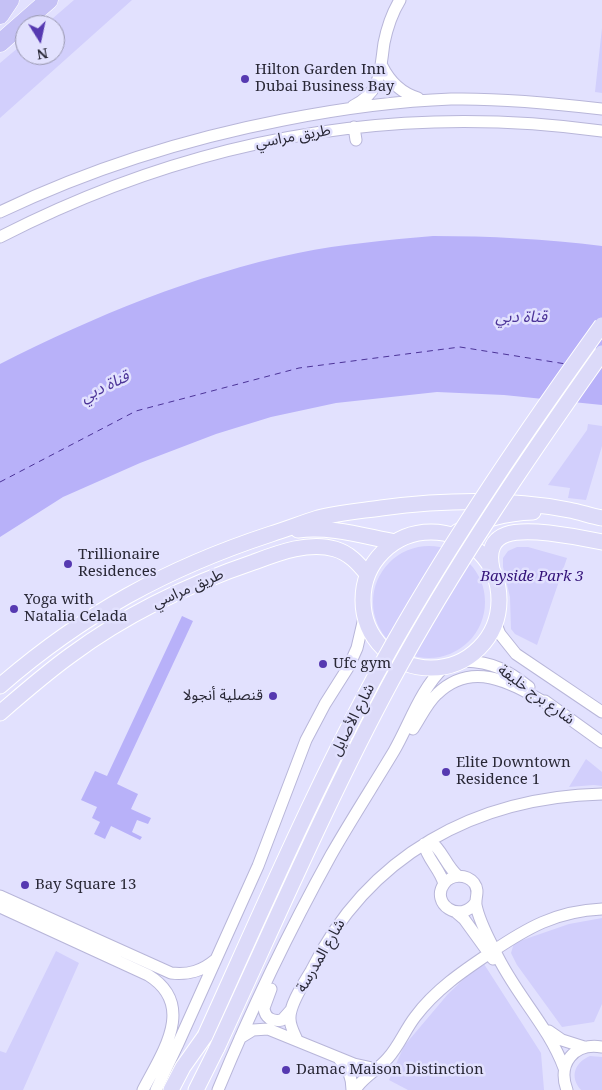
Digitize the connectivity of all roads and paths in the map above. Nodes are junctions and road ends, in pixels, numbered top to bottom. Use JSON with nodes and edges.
{"nodes":[{"id":1,"x":10,"y":0,"type":"edge"},
{"id":2,"x":49,"y":0,"type":"edge"},
{"id":3,"x":400,"y":0,"type":"edge"},
{"id":4,"x":0,"y":15,"type":"edge"},
{"id":5,"x":0,"y":43,"type":"edge"},
{"id":6,"x":382,"y":66,"type":"junction"},
{"id":7,"x":427,"y":100,"type":"junction"},
{"id":8,"x":342,"y":109,"type":"junction"},
{"id":9,"x":602,"y":109,"type":"edge"},
{"id":10,"x":354,"y":127,"type":"junction"},
{"id":11,"x":602,"y":131,"type":"edge"},
{"id":12,"x":356,"y":140,"type":"dead end"},
{"id":13,"x":0,"y":212,"type":"edge"},
{"id":14,"x":0,"y":236,"type":"edge"},
{"id":15,"x":602,"y":325,"type":"edge"},
{"id":16,"x":602,"y":353,"type":"edge"},
{"id":17,"x":582,"y":514,"type":"junction"},
{"id":18,"x":602,"y":518,"type":"edge"},
{"id":19,"x":274,"y":534,"type":"junction"},
{"id":20,"x":451,"y":535,"type":"junction"},
{"id":21,"x":395,"y":542,"type":"junction"},
{"id":22,"x":602,"y":542,"type":"edge"},
{"id":23,"x":492,"y":569,"type":"junction"},
{"id":24,"x":367,"y":574,"type":"junction"},
{"id":25,"x":364,"y":618,"type":"junction"},
{"id":26,"x":495,"y":622,"type":"junction"},
{"id":27,"x":465,"y":661,"type":"junction"},
{"id":28,"x":444,"y":667,"type":"junction"},
{"id":29,"x":0,"y":686,"type":"edge"},
{"id":30,"x":551,"y":706,"type":"junction"},
{"id":31,"x":602,"y":712,"type":"edge"},
{"id":32,"x":0,"y":713,"type":"edge"},
{"id":33,"x":602,"y":742,"type":"edge"},
{"id":34,"x":395,"y":749,"type":"junction"},
{"id":35,"x":602,"y":794,"type":"edge"},
{"id":36,"x":427,"y":842,"type":"junction"},
{"id":37,"x":441,"y":865,"type":"junction"},
{"id":38,"x":458,"y":876,"type":"junction"},
{"id":39,"x":444,"y":884,"type":"junction"},
{"id":40,"x":0,"y":896,"type":"edge"},
{"id":41,"x":476,"y":902,"type":"junction"},
{"id":42,"x":0,"y":907,"type":"edge"},
{"id":43,"x":602,"y":909,"type":"edge"},
{"id":44,"x":457,"y":913,"type":"junction"},
{"id":45,"x":288,"y":938,"type":"junction"},
{"id":46,"x":492,"y":952,"type":"junction"},
{"id":47,"x":215,"y":960,"type":"junction"},
{"id":48,"x":202,"y":989,"type":"junction"},
{"id":49,"x":290,"y":1011,"type":"junction"},
{"id":50,"x":540,"y":1023,"type":"junction"},
{"id":51,"x":205,"y":1036,"type":"junction"},
{"id":52,"x":169,"y":1039,"type":"junction"},
{"id":53,"x":239,"y":1039,"type":"junction"},
{"id":54,"x":297,"y":1040,"type":"junction"},
{"id":55,"x":596,"y":1044,"type":"edge"},
{"id":56,"x":217,"y":1048,"type":"junction"},
{"id":57,"x":336,"y":1057,"type":"junction"},
{"id":58,"x":564,"y":1068,"type":"junction"},
{"id":59,"x":377,"y":1069,"type":"junction"},
{"id":60,"x":143,"y":1090,"type":"edge"},
{"id":61,"x":156,"y":1090,"type":"edge"},
{"id":62,"x":171,"y":1090,"type":"edge"},
{"id":63,"x":181,"y":1090,"type":"edge"},
{"id":64,"x":196,"y":1090,"type":"edge"},
{"id":65,"x":204,"y":1090,"type":"edge"},
{"id":66,"x":218,"y":1090,"type":"edge"},
{"id":67,"x":354,"y":1090,"type":"edge"},
{"id":68,"x":568,"y":1090,"type":"edge"}],
"edges":[{"from":1,"to":4,"type":"highway"},
{"from":2,"to":5,"type":"highway"},
{"from":3,"to":6,"type":"street"},
{"from":6,"to":7,"type":"street"},
{"from":6,"to":8,"type":"street"},
{"from":7,"to":8,"type":"street","name":"طريق مراسي"},
{"from":7,"to":9,"type":"street","name":"طريق مراسي"},
{"from":8,"to":13,"type":"street","name":"طريق مراسي"},
{"from":10,"to":11,"type":"street","name":"طريق مراسي"},
{"from":10,"to":12,"type":"street"},
{"from":10,"to":14,"type":"street","name":"طريق مراسي"},
{"from":15,"to":51,"type":"main road","name":"شارع الأصايل","bridge":true},
{"from":16,"to":56,"type":"main road","name":"شارع الأصايل","bridge":true},
{"from":17,"to":18,"type":"main road"},
{"from":17,"to":19,"type":"main road"},
{"from":17,"to":20,"type":"main road"},
{"from":19,"to":21,"type":"main road"},
{"from":19,"to":29,"type":"main road","name":"طريق مراسي"},
{"from":20,"to":21,"type":"main road"},
{"from":20,"to":23,"type":"main road"},
{"from":21,"to":24,"type":"main road"},
{"from":22,"to":23,"type":"main road"},
{"from":23,"to":26,"type":"main road"},
{"from":24,"to":25,"type":"main road"},
{"from":24,"to":32,"type":"main road","name":"طريق مراسي"},
{"from":25,"to":28,"type":"main road"},
{"from":25,"to":47,"type":"street","name":"شارع الأصايل"},
{"from":26,"to":27,"type":"main road"},
{"from":26,"to":31,"type":"street","name":"شارع برج خليفة"},
{"from":27,"to":28,"type":"main road"},
{"from":27,"to":30,"type":"street","name":"شارع برج خليفة"},
{"from":28,"to":34,"type":"street"},
{"from":30,"to":33,"type":"street","name":"شارع برج خليفة"},
{"from":30,"to":34,"type":"street"},
{"from":34,"to":45,"type":"street"},
{"from":35,"to":36,"type":"street","name":"شارع المدرسة"},
{"from":36,"to":37,"type":"street"},
{"from":36,"to":49,"type":"street","name":"شارع المدرسة"},
{"from":37,"to":38,"type":"street"},
{"from":37,"to":39,"type":"street"},
{"from":38,"to":39,"type":"street"},
{"from":38,"to":41,"type":"street"},
{"from":39,"to":44,"type":"street"},
{"from":40,"to":47,"type":"street"},
{"from":41,"to":44,"type":"street"},
{"from":41,"to":46,"type":"street"},
{"from":42,"to":52,"type":"street"},
{"from":43,"to":46,"type":"street"},
{"from":44,"to":46,"type":"street"},
{"from":45,"to":49,"type":"street"},
{"from":45,"to":53,"type":"street"},
{"from":46,"to":50,"type":"street"},
{"from":46,"to":59,"type":"street"},
{"from":47,"to":48,"type":"street","name":"شارع الأصايل"},
{"from":48,"to":52,"type":"street"},
{"from":48,"to":61,"type":"street","name":"شارع الأصايل"},
{"from":49,"to":54,"type":"street","name":"شارع المدرسة"},
{"from":50,"to":55,"type":"street"},
{"from":50,"to":58,"type":"street"},
{"from":51,"to":62,"type":"main road"},
{"from":51,"to":63,"type":"main road","name":"شارع الأصايل"},
{"from":52,"to":60,"type":"street"},
{"from":53,"to":54,"type":"street"},
{"from":53,"to":66,"type":"street"},
{"from":54,"to":57,"type":"street"},
{"from":55,"to":58,"type":"street"},
{"from":56,"to":64,"type":"main road","name":"شارع الأصايل"},
{"from":56,"to":65,"type":"main road"},
{"from":57,"to":59,"type":"street"},
{"from":57,"to":67,"type":"street"},
{"from":58,"to":68,"type":"street"},
{"from":59,"to":67,"type":"street"}]}
